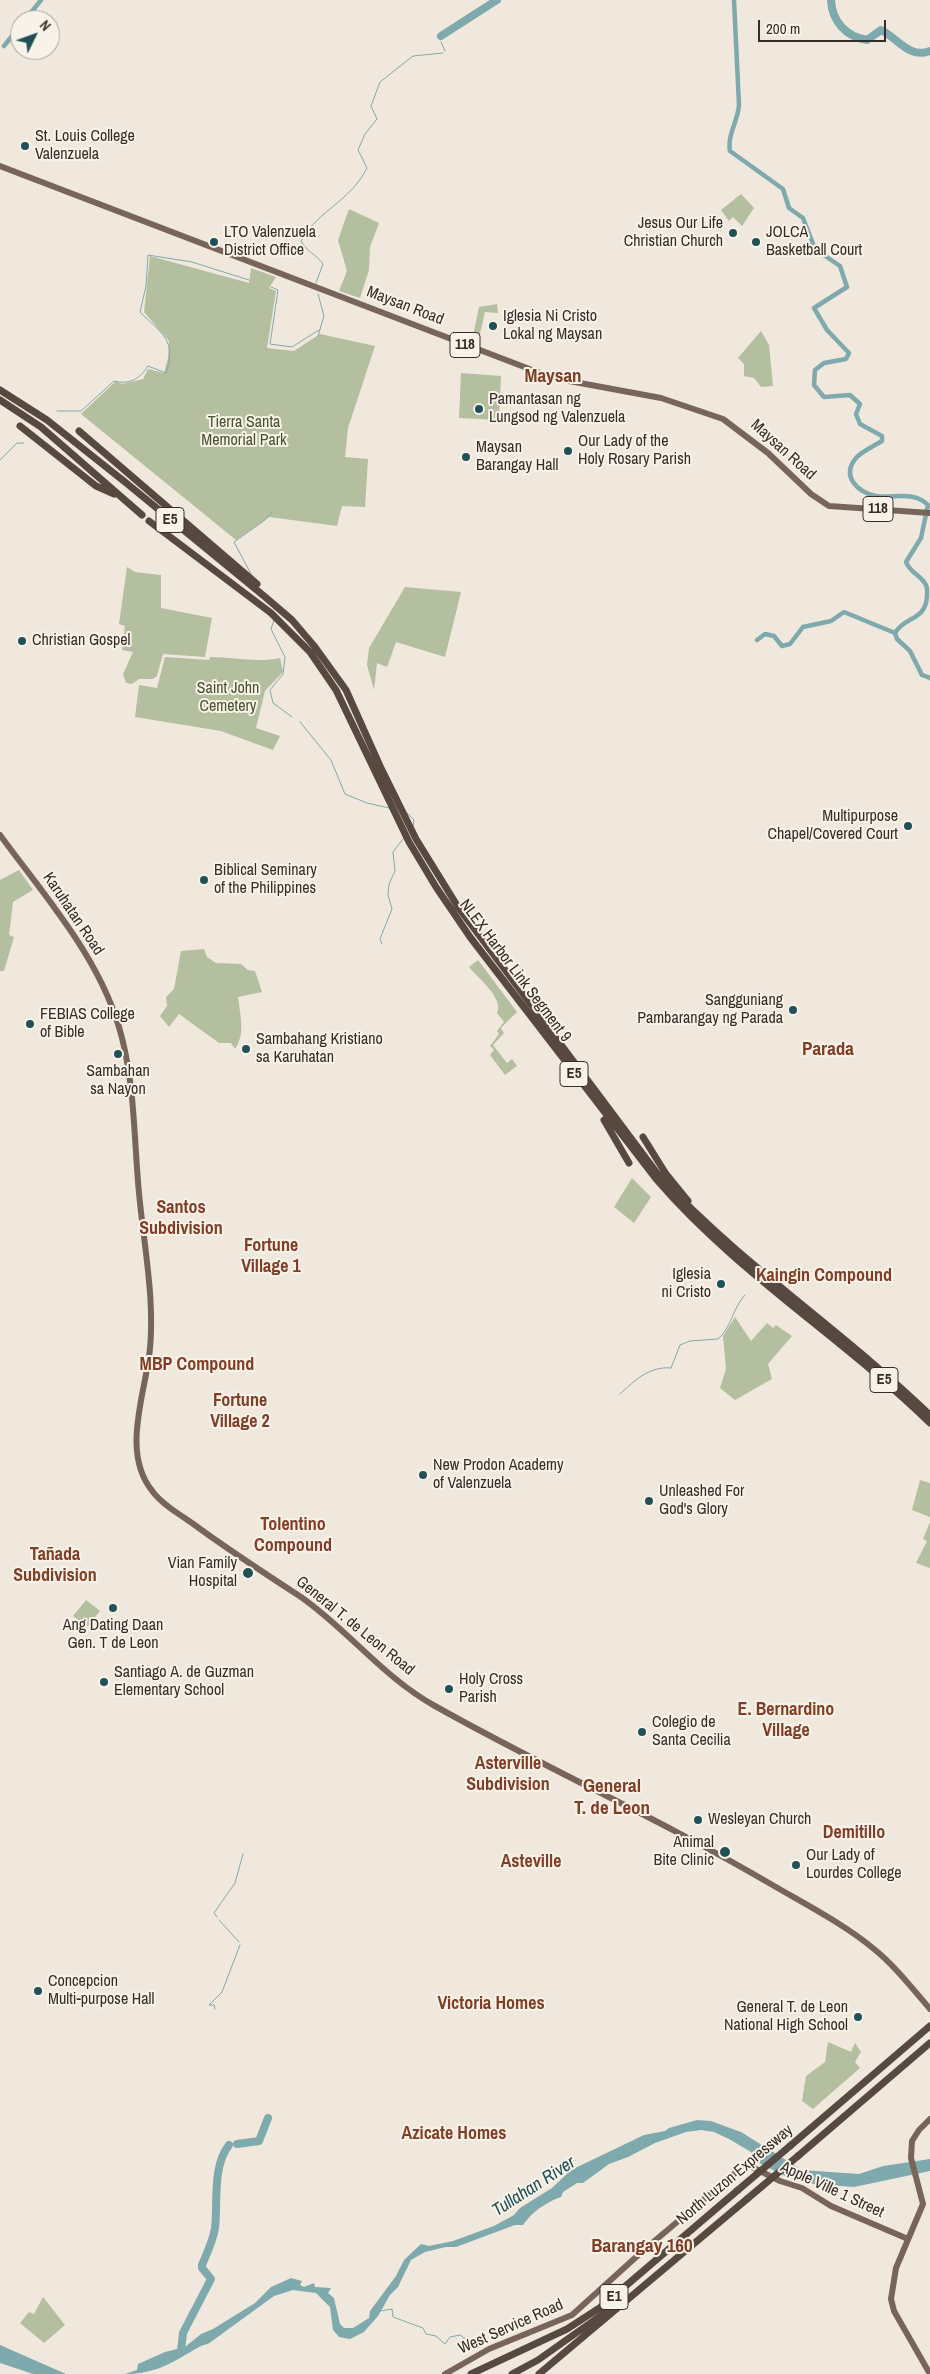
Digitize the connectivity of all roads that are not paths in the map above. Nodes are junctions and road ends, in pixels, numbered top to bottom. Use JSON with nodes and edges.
{"nodes":[{"id":1,"x":0,"y":166,"type":"edge"},
{"id":2,"x":0,"y":390,"type":"edge"},
{"id":3,"x":0,"y":400,"type":"edge"},
{"id":4,"x":20,"y":426,"type":"dead end"},
{"id":5,"x":79,"y":431,"type":"dead end"},
{"id":6,"x":123,"y":499,"type":"junction"},
{"id":7,"x":930,"y":513,"type":"edge"},
{"id":8,"x":142,"y":515,"type":"dead end"},
{"id":9,"x":150,"y":521,"type":"dead end"},
{"id":10,"x":292,"y":620,"type":"junction"},
{"id":11,"x":0,"y":835,"type":"edge"},
{"id":12,"x":115,"y":1014,"type":"joint"},
{"id":13,"x":582,"y":1086,"type":"junction"},
{"id":14,"x":643,"y":1137,"type":"dead end"},
{"id":15,"x":629,"y":1163,"type":"dead end"},
{"id":16,"x":741,"y":1255,"type":"junction"},
{"id":17,"x":930,"y":1415,"type":"edge"},
{"id":18,"x":930,"y":1423,"type":"edge"},
{"id":19,"x":930,"y":2008,"type":"edge"},
{"id":20,"x":930,"y":2026,"type":"edge"},
{"id":21,"x":930,"y":2043,"type":"edge"},
{"id":22,"x":930,"y":2119,"type":"edge"},
{"id":23,"x":744,"y":2165,"type":"joint"},
{"id":24,"x":908,"y":2239,"type":"junction"},
{"id":25,"x":643,"y":2287,"type":"junction"},
{"id":26,"x":445,"y":2374,"type":"edge"},
{"id":27,"x":471,"y":2374,"type":"edge"},
{"id":28,"x":512,"y":2374,"type":"edge"},
{"id":29,"x":538,"y":2374,"type":"edge"},
{"id":30,"x":930,"y":2374,"type":"edge"}],
"edges":[{"from":1,"to":7,"type":"main road","name":"Maysan Road","number":"118"},
{"from":2,"to":10,"type":"highway","number":"E5"},
{"from":3,"to":6,"type":"highway","number":"E5"},
{"from":4,"to":6,"type":"highway"},
{"from":5,"to":10,"type":"highway"},
{"from":6,"to":8,"type":"highway","number":"E5"},
{"from":9,"to":13,"type":"highway","name":"NLEX Harbor Link Segment 9","number":"E5"},
{"from":10,"to":16,"type":"highway","name":"NLEX Harbor Link Segment 9","number":"E5"},
{"from":11,"to":12,"type":"main road","name":"Karuhatan Road"},
{"from":12,"to":19,"type":"main road","name":"General T. de Leon Road"},
{"from":13,"to":15,"type":"highway"},
{"from":13,"to":18,"type":"highway","name":"NLEX Harbor Link Segment 9","number":"E5"},
{"from":14,"to":16,"type":"highway"},
{"from":16,"to":17,"type":"highway","name":"NLEX Harbor Link Segment 9","number":"E5"},
{"from":20,"to":27,"type":"highway","name":"North Luzon Expressway","number":"E1","bridge":true},
{"from":21,"to":25,"type":"highway","name":"North Luzon Expressway","number":"E1","bridge":true},
{"from":22,"to":24,"type":"main road"},
{"from":23,"to":24,"type":"main road","name":"Apple Ville 1 Street"},
{"from":23,"to":26,"type":"main road","name":"West Service Road"},
{"from":24,"to":30,"type":"main road"},
{"from":25,"to":28,"type":"highway","name":"North Luzon Expressway","number":"E1"},
{"from":25,"to":29,"type":"highway","name":"North Luzon Expressway","number":"E1"}]}
